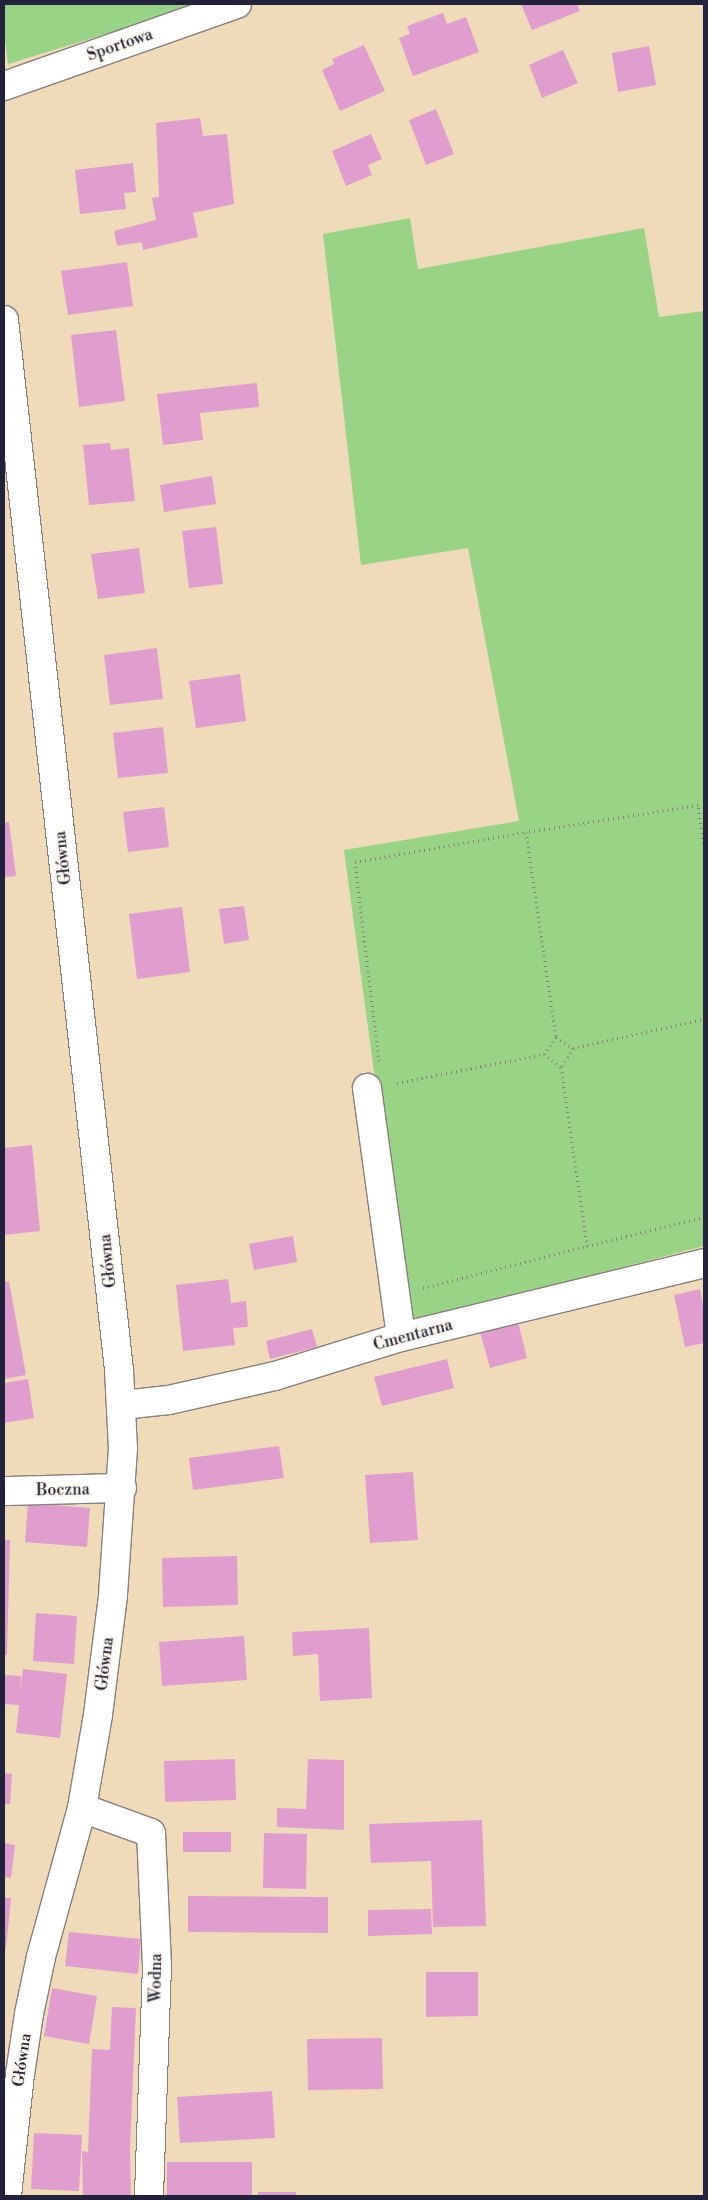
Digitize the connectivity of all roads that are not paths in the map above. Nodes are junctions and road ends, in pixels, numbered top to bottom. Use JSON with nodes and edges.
{"nodes":[{"id":1,"x":236,"y":4,"type":"edge"},
{"id":2,"x":4,"y":86,"type":"edge"},
{"id":3,"x":4,"y":320,"type":"edge"},
{"id":4,"x":375,"y":1086,"type":"road end"},
{"id":5,"x":704,"y":1263,"type":"edge"},
{"id":6,"x":401,"y":1337,"type":"junction"},
{"id":7,"x":122,"y":1405,"type":"junction"},
{"id":8,"x":122,"y":1488,"type":"junction"},
{"id":9,"x":4,"y":1491,"type":"edge"},
{"id":10,"x":82,"y":1808,"type":"junction"},
{"id":11,"x":8,"y":2196,"type":"edge"},
{"id":12,"x":149,"y":2196,"type":"edge"}],
"edges":[{"from":1,"to":2,"type":"street","name":"Sportowa"},
{"from":3,"to":7,"type":"street","name":"Główna"},
{"from":4,"to":6,"type":"street"},
{"from":5,"to":6,"type":"street","name":"Cmentarna"},
{"from":6,"to":7,"type":"street","name":"Cmentarna"},
{"from":7,"to":8,"type":"street","name":"Główna"},
{"from":8,"to":9,"type":"street","name":"Boczna"},
{"from":8,"to":10,"type":"street","name":"Główna"},
{"from":10,"to":11,"type":"street","name":"Główna"},
{"from":10,"to":12,"type":"street","name":"Wodna"}]}
